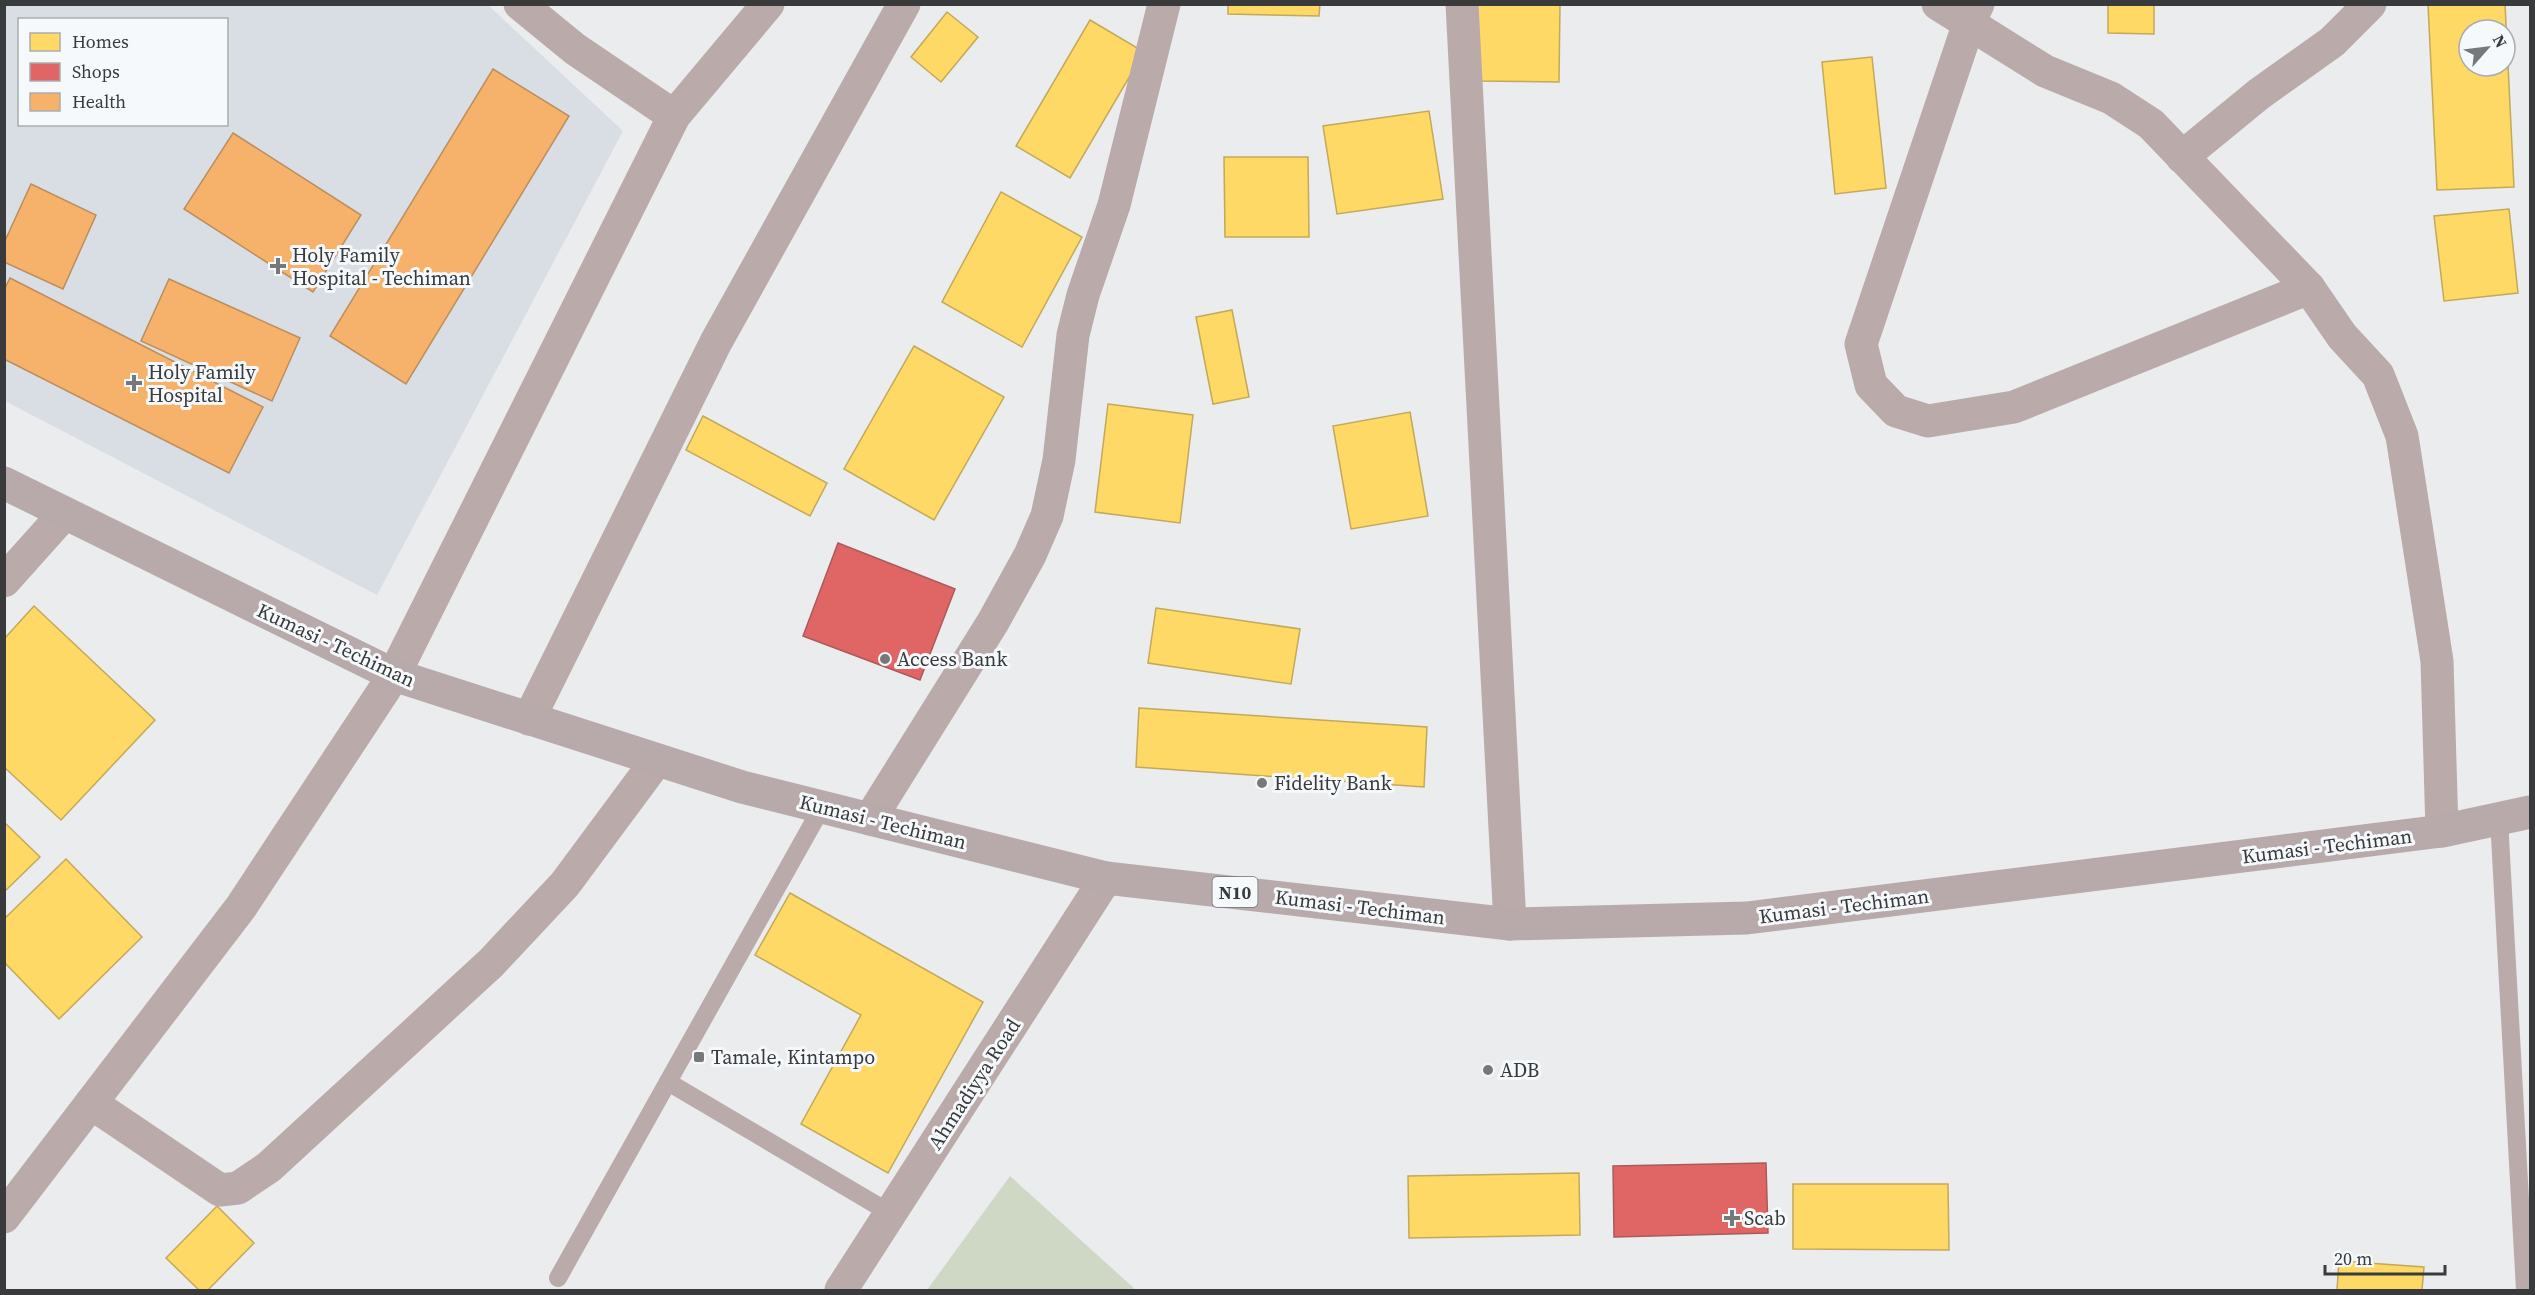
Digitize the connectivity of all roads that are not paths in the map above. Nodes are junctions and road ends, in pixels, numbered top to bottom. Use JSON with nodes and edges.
{"nodes":[{"id":1,"x":520,"y":4,"type":"edge"},
{"id":2,"x":768,"y":4,"type":"edge"},
{"id":3,"x":904,"y":4,"type":"edge"},
{"id":4,"x":1164,"y":4,"type":"edge"},
{"id":5,"x":1462,"y":4,"type":"edge"},
{"id":6,"x":1938,"y":4,"type":"edge"},
{"id":7,"x":2370,"y":4,"type":"edge"},
{"id":8,"x":1973,"y":14,"type":"edge"},
{"id":9,"x":674,"y":116,"type":"junction"},
{"id":10,"x":2182,"y":157,"type":"junction"},
{"id":11,"x":2309,"y":288,"type":"junction"},
{"id":12,"x":4,"y":483,"type":"edge"},
{"id":13,"x":64,"y":514,"type":"junction"},
{"id":14,"x":4,"y":580,"type":"edge"},
{"id":15,"x":394,"y":675,"type":"junction"},
{"id":16,"x":530,"y":718,"type":"junction"},
{"id":17,"x":657,"y":760,"type":"junction"},
{"id":18,"x":822,"y":807,"type":"junction"},
{"id":19,"x":2530,"y":812,"type":"edge"},
{"id":20,"x":870,"y":819,"type":"junction"},
{"id":21,"x":2499,"y":819,"type":"junction"},
{"id":22,"x":2442,"y":831,"type":"junction"},
{"id":23,"x":1106,"y":878,"type":"junction"},
{"id":24,"x":1510,"y":924,"type":"junction"},
{"id":25,"x":668,"y":1082,"type":"junction"},
{"id":26,"x":91,"y":1103,"type":"junction"},
{"id":27,"x":890,"y":1213,"type":"junction"},
{"id":28,"x":4,"y":1217,"type":"edge"},
{"id":29,"x":558,"y":1278,"type":"dead end"},
{"id":30,"x":841,"y":1290,"type":"edge"},
{"id":31,"x":2525,"y":1290,"type":"edge"}],
"edges":[{"from":1,"to":9,"type":"street"},
{"from":2,"to":9,"type":"street"},
{"from":3,"to":16,"type":"street"},
{"from":4,"to":20,"type":"street"},
{"from":5,"to":24,"type":"street"},
{"from":6,"to":8,"type":"street"},
{"from":7,"to":10,"type":"street"},
{"from":8,"to":10,"type":"street"},
{"from":8,"to":11,"type":"street"},
{"from":9,"to":15,"type":"street"},
{"from":10,"to":11,"type":"street"},
{"from":11,"to":22,"type":"street"},
{"from":12,"to":13,"type":"highway","name":"Kumasi - Techiman","number":"N10"},
{"from":13,"to":14,"type":"street"},
{"from":13,"to":15,"type":"highway","name":"Kumasi - Techiman","number":"N10"},
{"from":15,"to":16,"type":"highway","name":"Kumasi - Techiman","number":"N10"},
{"from":15,"to":26,"type":"street"},
{"from":16,"to":17,"type":"highway","name":"Kumasi - Techiman","number":"N10"},
{"from":17,"to":18,"type":"highway","name":"Kumasi - Techiman","number":"N10"},
{"from":17,"to":26,"type":"street"},
{"from":18,"to":20,"type":"highway","name":"Kumasi - Techiman","number":"N10"},
{"from":18,"to":25,"type":"lane"},
{"from":19,"to":21,"type":"highway","name":"Kumasi - Techiman","number":"N10"},
{"from":20,"to":23,"type":"highway","name":"Kumasi - Techiman","number":"N10"},
{"from":21,"to":22,"type":"highway","name":"Kumasi - Techiman","number":"N10"},
{"from":21,"to":31,"type":"lane"},
{"from":22,"to":24,"type":"highway","name":"Kumasi - Techiman","number":"N10"},
{"from":23,"to":24,"type":"highway","name":"Kumasi - Techiman","number":"N10"},
{"from":23,"to":27,"type":"street","name":"Ahmadiyya Road"},
{"from":25,"to":27,"type":"lane"},
{"from":25,"to":29,"type":"lane"},
{"from":26,"to":28,"type":"street"},
{"from":27,"to":30,"type":"street","name":"Ahmadiyya Road"}]}
